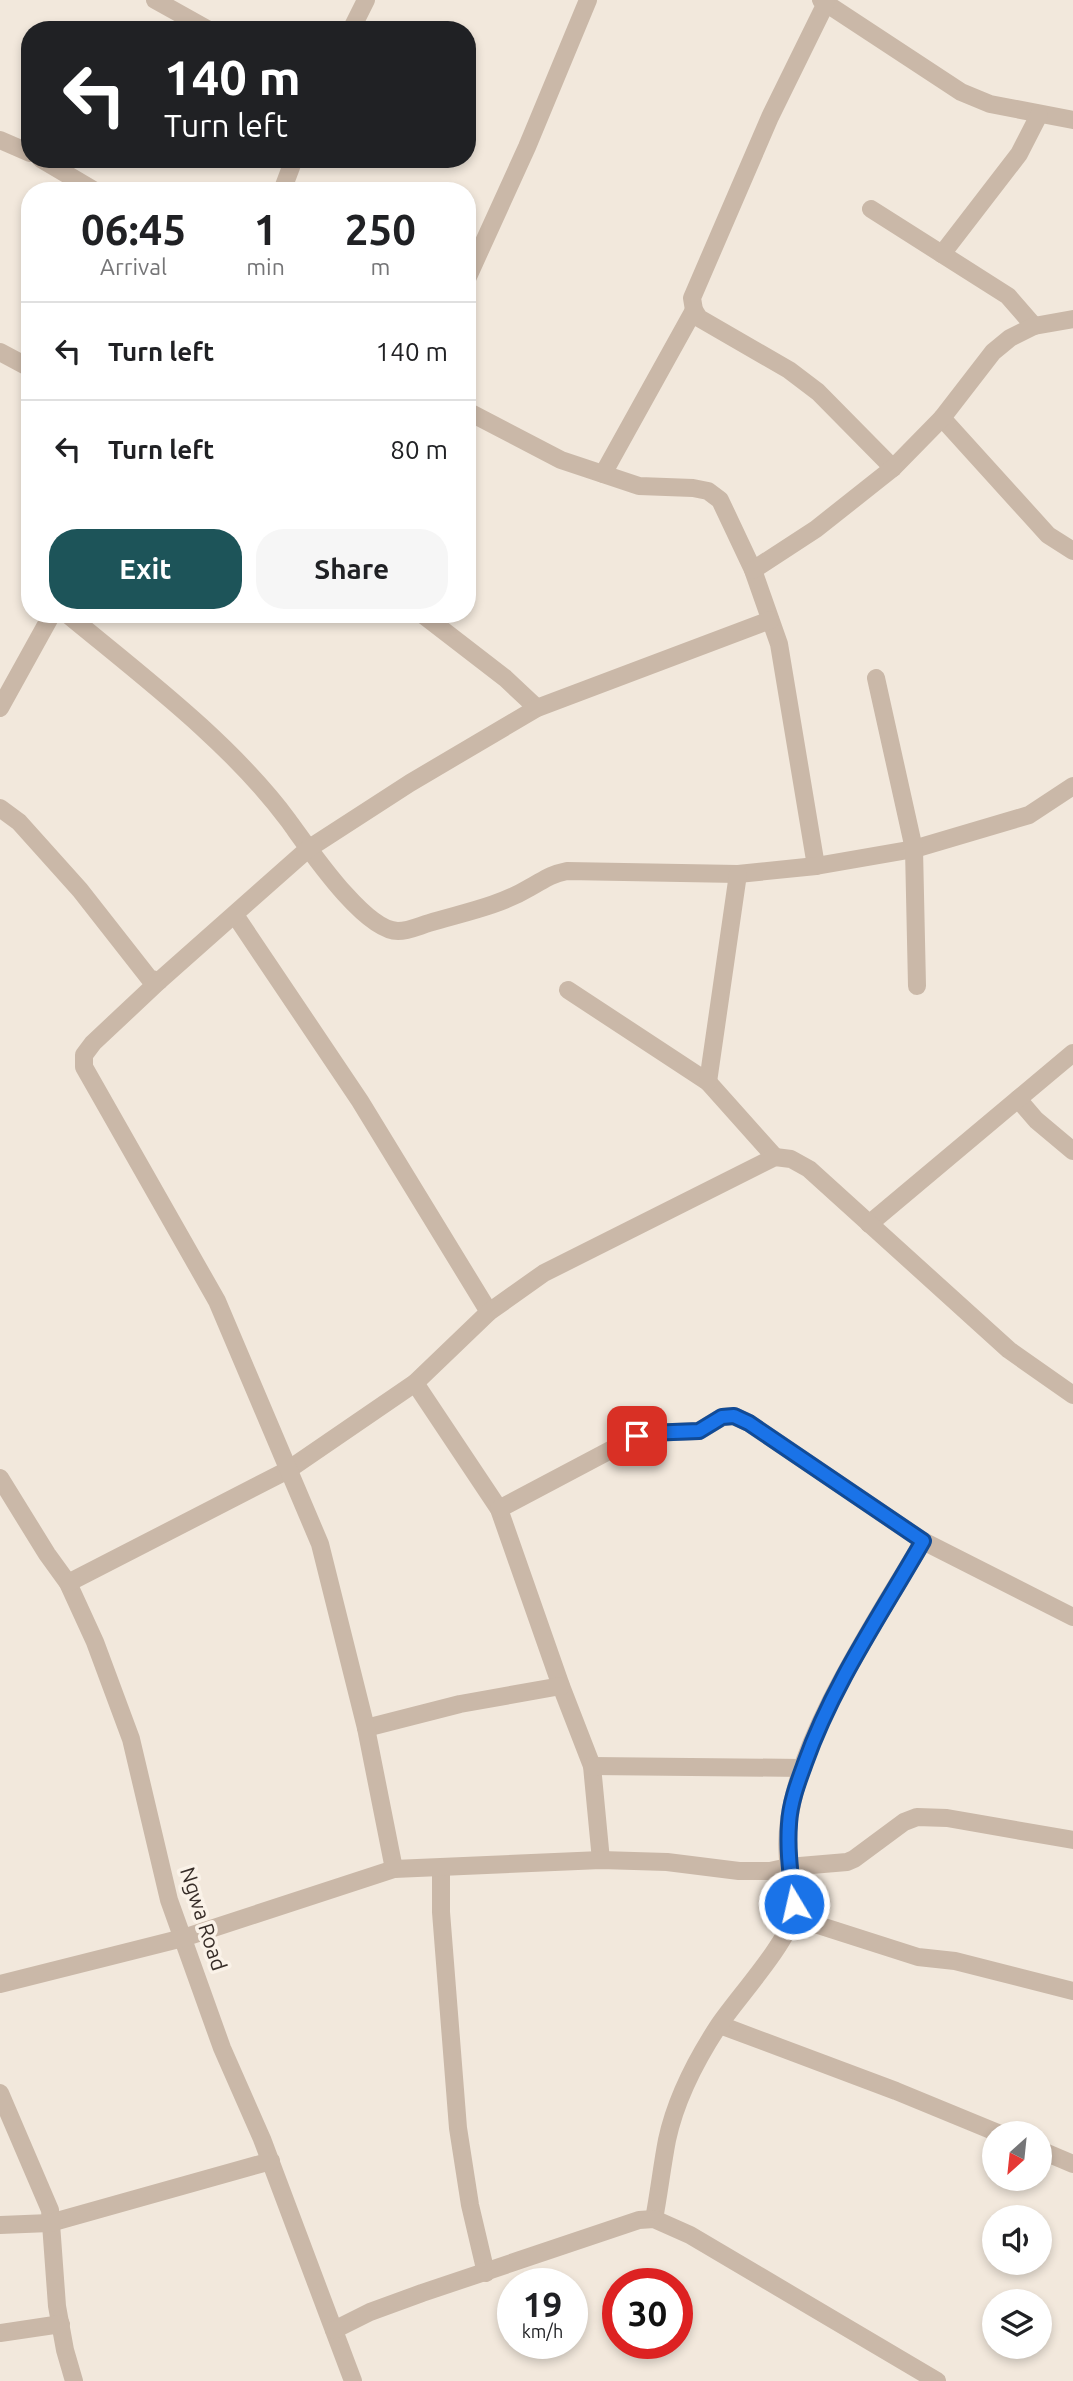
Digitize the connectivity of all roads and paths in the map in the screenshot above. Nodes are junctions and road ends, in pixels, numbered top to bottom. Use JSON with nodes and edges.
{"nodes":[{"id":1,"x":155,"y":0,"type":"edge"},
{"id":2,"x":366,"y":0,"type":"edge"},
{"id":3,"x":588,"y":0,"type":"edge"},
{"id":4,"x":823,"y":2,"type":"edge"},
{"id":5,"x":193,"y":21,"type":"edge"},
{"id":6,"x":356,"y":21,"type":"edge"},
{"id":7,"x":1039,"y":115,"type":"junction"},
{"id":8,"x":1073,"y":120,"type":"edge"},
{"id":9,"x":0,"y":141,"type":"edge"},
{"id":10,"x":21,"y":149,"type":"edge"},
{"id":11,"x":56,"y":168,"type":"edge"},
{"id":12,"x":81,"y":182,"type":"edge"},
{"id":13,"x":871,"y":209,"type":"dead end"},
{"id":14,"x":942,"y":254,"type":"junction"},
{"id":15,"x":476,"y":259,"type":"edge"},
{"id":16,"x":694,"y":310,"type":"junction"},
{"id":17,"x":1073,"y":319,"type":"edge"},
{"id":18,"x":1034,"y":326,"type":"junction"},
{"id":19,"x":0,"y":352,"type":"edge"},
{"id":20,"x":21,"y":363,"type":"edge"},
{"id":21,"x":476,"y":416,"type":"edge"},
{"id":22,"x":942,"y":418,"type":"junction"},
{"id":23,"x":892,"y":468,"type":"junction"},
{"id":24,"x":603,"y":474,"type":"junction"},
{"id":25,"x":1073,"y":551,"type":"edge"},
{"id":26,"x":754,"y":570,"type":"junction"},
{"id":27,"x":770,"y":620,"type":"junction"},
{"id":28,"x":47,"y":623,"type":"edge"},
{"id":29,"x":78,"y":623,"type":"edge"},
{"id":30,"x":434,"y":623,"type":"edge"},
{"id":31,"x":876,"y":678,"type":"dead end"},
{"id":32,"x":1,"y":701,"type":"edge"},
{"id":33,"x":537,"y":708,"type":"junction"},
{"id":34,"x":1073,"y":786,"type":"edge"},
{"id":35,"x":0,"y":808,"type":"edge"},
{"id":36,"x":308,"y":849,"type":"junction"},
{"id":37,"x":914,"y":849,"type":"junction"},
{"id":38,"x":816,"y":866,"type":"junction"},
{"id":39,"x":737,"y":874,"type":"junction"},
{"id":40,"x":235,"y":915,"type":"junction"},
{"id":41,"x":159,"y":981,"type":"junction"},
{"id":42,"x":917,"y":986,"type":"dead end"},
{"id":43,"x":568,"y":990,"type":"dead end"},
{"id":44,"x":1073,"y":1054,"type":"edge"},
{"id":45,"x":708,"y":1082,"type":"junction"},
{"id":46,"x":1018,"y":1099,"type":"junction"},
{"id":47,"x":1073,"y":1151,"type":"edge"},
{"id":48,"x":775,"y":1157,"type":"junction"},
{"id":49,"x":869,"y":1224,"type":"junction"},
{"id":50,"x":489,"y":1312,"type":"junction"},
{"id":51,"x":415,"y":1383,"type":"junction"},
{"id":52,"x":1073,"y":1395,"type":"edge"},
{"id":53,"x":288,"y":1470,"type":"junction"},
{"id":54,"x":2,"y":1484,"type":"edge"},
{"id":55,"x":499,"y":1509,"type":"junction"},
{"id":56,"x":923,"y":1541,"type":"junction"},
{"id":57,"x":68,"y":1583,"type":"junction"},
{"id":58,"x":1072,"y":1613,"type":"edge"},
{"id":59,"x":561,"y":1686,"type":"junction"},
{"id":60,"x":366,"y":1728,"type":"junction"},
{"id":61,"x":593,"y":1766,"type":"junction"},
{"id":62,"x":803,"y":1768,"type":"junction"},
{"id":63,"x":1073,"y":1840,"type":"edge"},
{"id":64,"x":601,"y":1860,"type":"junction"},
{"id":65,"x":788,"y":1867,"type":"junction"},
{"id":66,"x":441,"y":1868,"type":"junction"},
{"id":67,"x":394,"y":1869,"type":"junction"},
{"id":68,"x":793,"y":1917,"type":"junction"},
{"id":69,"x":183,"y":1938,"type":"junction"},
{"id":70,"x":0,"y":1984,"type":"edge"},
{"id":71,"x":1073,"y":1991,"type":"edge"},
{"id":72,"x":720,"y":2025,"type":"junction"},
{"id":73,"x":0,"y":2092,"type":"edge"},
{"id":74,"x":982,"y":2126,"type":"edge"},
{"id":75,"x":1052,"y":2155,"type":"edge"},
{"id":76,"x":271,"y":2161,"type":"junction"},
{"id":77,"x":1073,"y":2164,"type":"edge"},
{"id":78,"x":654,"y":2218,"type":"junction"},
{"id":79,"x":50,"y":2223,"type":"junction"},
{"id":80,"x":0,"y":2225,"type":"edge"},
{"id":81,"x":485,"y":2273,"type":"junction"},
{"id":82,"x":61,"y":2324,"type":"junction"},
{"id":83,"x":334,"y":2330,"type":"junction"},
{"id":84,"x":0,"y":2333,"type":"edge"},
{"id":85,"x":74,"y":2381,"type":"edge"},
{"id":86,"x":353,"y":2381,"type":"edge"},
{"id":87,"x":937,"y":2381,"type":"edge"}],
"edges":[{"from":1,"to":5,"type":"street"},
{"from":2,"to":6,"type":"street"},
{"from":3,"to":15,"type":"street"},
{"from":4,"to":7,"type":"street"},
{"from":4,"to":16,"type":"street"},
{"from":7,"to":8,"type":"street"},
{"from":7,"to":14,"type":"street"},
{"from":9,"to":10,"type":"street"},
{"from":11,"to":12,"type":"street"},
{"from":13,"to":14,"type":"street"},
{"from":14,"to":18,"type":"street"},
{"from":16,"to":23,"type":"street"},
{"from":16,"to":24,"type":"street"},
{"from":17,"to":18,"type":"street"},
{"from":18,"to":22,"type":"street"},
{"from":19,"to":20,"type":"street"},
{"from":21,"to":24,"type":"street"},
{"from":22,"to":23,"type":"street"},
{"from":22,"to":25,"type":"street"},
{"from":23,"to":26,"type":"street"},
{"from":24,"to":26,"type":"street"},
{"from":26,"to":27,"type":"street"},
{"from":27,"to":33,"type":"street"},
{"from":27,"to":38,"type":"street"},
{"from":28,"to":32,"type":"street"},
{"from":29,"to":36,"type":"street"},
{"from":30,"to":33,"type":"street"},
{"from":31,"to":37,"type":"street"},
{"from":33,"to":36,"type":"street"},
{"from":34,"to":37,"type":"street"},
{"from":35,"to":41,"type":"street"},
{"from":36,"to":39,"type":"street"},
{"from":36,"to":40,"type":"street"},
{"from":37,"to":38,"type":"street"},
{"from":37,"to":42,"type":"street"},
{"from":38,"to":39,"type":"street"},
{"from":39,"to":45,"type":"street"},
{"from":40,"to":41,"type":"street"},
{"from":40,"to":50,"type":"street"},
{"from":41,"to":53,"type":"street"},
{"from":43,"to":45,"type":"street"},
{"from":44,"to":46,"type":"street"},
{"from":45,"to":48,"type":"street"},
{"from":46,"to":47,"type":"street"},
{"from":46,"to":49,"type":"street"},
{"from":48,"to":49,"type":"street"},
{"from":48,"to":50,"type":"street"},
{"from":49,"to":52,"type":"street"},
{"from":50,"to":51,"type":"street"},
{"from":51,"to":53,"type":"street"},
{"from":51,"to":55,"type":"street"},
{"from":53,"to":57,"type":"street"},
{"from":53,"to":60,"type":"street"},
{"from":54,"to":57,"type":"street","name":"Ngwa Road"},
{"from":55,"to":56,"type":"street"},
{"from":55,"to":59,"type":"street"},
{"from":56,"to":58,"type":"street"},
{"from":56,"to":62,"type":"street"},
{"from":57,"to":69,"type":"street","name":"Ngwa Road"},
{"from":59,"to":60,"type":"street"},
{"from":59,"to":61,"type":"street"},
{"from":60,"to":67,"type":"street"},
{"from":61,"to":62,"type":"street"},
{"from":61,"to":64,"type":"street"},
{"from":62,"to":65,"type":"street"},
{"from":63,"to":65,"type":"street"},
{"from":64,"to":65,"type":"street"},
{"from":64,"to":66,"type":"street"},
{"from":65,"to":68,"type":"street"},
{"from":66,"to":67,"type":"street"},
{"from":66,"to":81,"type":"street"},
{"from":67,"to":69,"type":"street"},
{"from":68,"to":71,"type":"street"},
{"from":68,"to":72,"type":"street"},
{"from":69,"to":70,"type":"street"},
{"from":69,"to":76,"type":"street","name":"Ngwa Road"},
{"from":72,"to":74,"type":"street"},
{"from":72,"to":78,"type":"street"},
{"from":73,"to":79,"type":"street"},
{"from":75,"to":77,"type":"street"},
{"from":76,"to":79,"type":"street"},
{"from":76,"to":83,"type":"street","name":"Ngwa Road"},
{"from":78,"to":81,"type":"street"},
{"from":78,"to":87,"type":"street"},
{"from":79,"to":80,"type":"street"},
{"from":79,"to":82,"type":"street"},
{"from":81,"to":83,"type":"street"},
{"from":82,"to":84,"type":"street"},
{"from":82,"to":85,"type":"street"},
{"from":83,"to":86,"type":"street","name":"Ngwa Road"}]}
